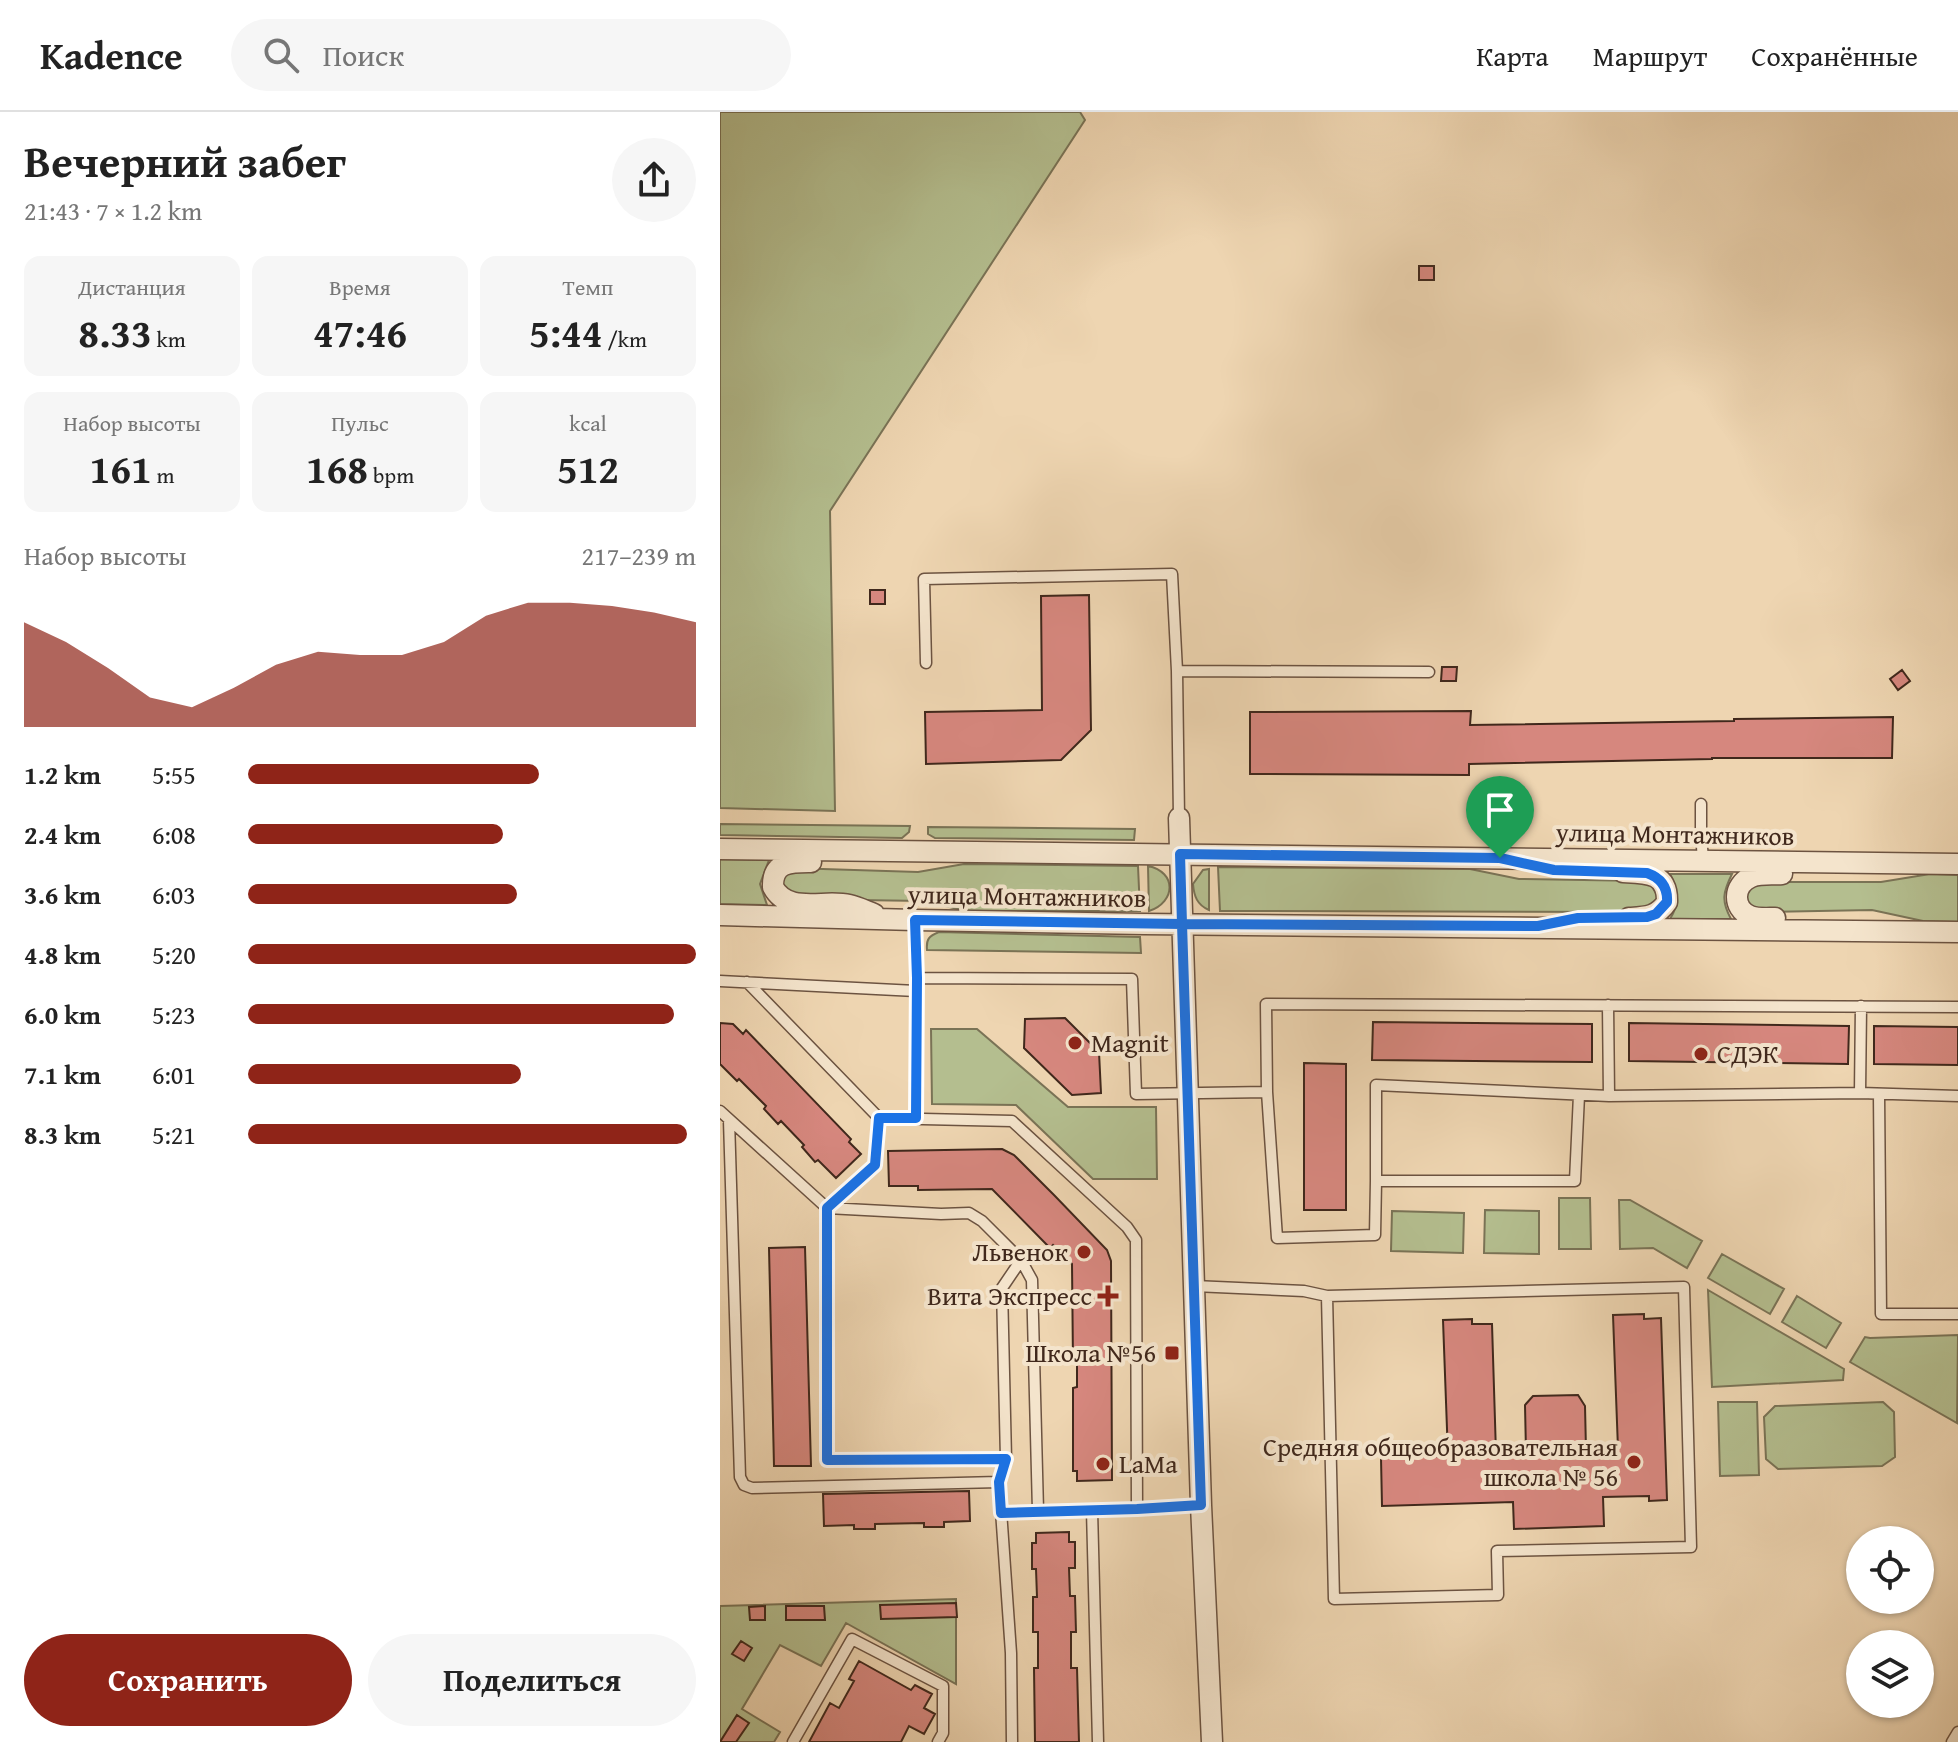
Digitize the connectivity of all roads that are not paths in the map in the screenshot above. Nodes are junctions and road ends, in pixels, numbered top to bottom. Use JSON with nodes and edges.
{"nodes":[{"id":1,"x":926,"y":663,"type":"dead end"},
{"id":2,"x":1177,"y":671,"type":"junction"},
{"id":3,"x":1429,"y":672,"type":"dead end"},
{"id":4,"x":1701,"y":804,"type":"dead end"},
{"id":5,"x":1179,"y":818,"type":"joint"},
{"id":6,"x":720,"y":849,"type":"edge"},
{"id":7,"x":906,"y":852,"type":"junction"},
{"id":8,"x":1180,"y":854,"type":"junction"},
{"id":9,"x":1500,"y":858,"type":"junction"},
{"id":10,"x":1703,"y":861,"type":"junction"},
{"id":11,"x":1885,"y":863,"type":"junction"},
{"id":12,"x":1958,"y":864,"type":"edge"},
{"id":13,"x":720,"y":915,"type":"edge"},
{"id":14,"x":890,"y":920,"type":"junction"},
{"id":15,"x":915,"y":920,"type":"junction"},
{"id":16,"x":1182,"y":924,"type":"junction"},
{"id":17,"x":1538,"y":926,"type":"junction"},
{"id":18,"x":1883,"y":931,"type":"junction"},
{"id":19,"x":1958,"y":932,"type":"edge"},
{"id":20,"x":917,"y":978,"type":"junction"},
{"id":21,"x":720,"y":981,"type":"edge"},
{"id":22,"x":747,"y":982,"type":"junction"},
{"id":23,"x":916,"y":991,"type":"junction"},
{"id":24,"x":1608,"y":1005,"type":"junction"},
{"id":25,"x":1861,"y":1006,"type":"junction"},
{"id":26,"x":1958,"y":1007,"type":"edge"},
{"id":27,"x":1267,"y":1092,"type":"junction"},
{"id":28,"x":1860,"y":1093,"type":"junction"},
{"id":29,"x":1187,"y":1094,"type":"junction"},
{"id":30,"x":1879,"y":1094,"type":"junction"},
{"id":31,"x":1579,"y":1095,"type":"junction"},
{"id":32,"x":1609,"y":1096,"type":"junction"},
{"id":33,"x":1958,"y":1096,"type":"edge"},
{"id":34,"x":720,"y":1111,"type":"edge"},
{"id":35,"x":879,"y":1118,"type":"junction"},
{"id":36,"x":916,"y":1118,"type":"junction"},
{"id":37,"x":729,"y":1120,"type":"junction"},
{"id":38,"x":1376,"y":1181,"type":"junction"},
{"id":39,"x":827,"y":1208,"type":"junction"},
{"id":40,"x":1021,"y":1260,"type":"junction"},
{"id":41,"x":1194,"y":1286,"type":"junction"},
{"id":42,"x":1327,"y":1296,"type":"junction"},
{"id":43,"x":1958,"y":1314,"type":"edge"},
{"id":44,"x":1006,"y":1459,"type":"junction"},
{"id":45,"x":999,"y":1482,"type":"junction"},
{"id":46,"x":1201,"y":1505,"type":"junction"},
{"id":47,"x":1137,"y":1509,"type":"junction"},
{"id":48,"x":1092,"y":1510,"type":"junction"},
{"id":49,"x":1038,"y":1511,"type":"junction"},
{"id":50,"x":1001,"y":1513,"type":"junction"},
{"id":51,"x":1958,"y":1732,"type":"edge"},
{"id":52,"x":793,"y":1742,"type":"edge"},
{"id":53,"x":938,"y":1742,"type":"edge"},
{"id":54,"x":1012,"y":1742,"type":"edge"},
{"id":55,"x":1098,"y":1742,"type":"edge"},
{"id":56,"x":1212,"y":1742,"type":"edge"},
{"id":57,"x":1952,"y":1742,"type":"edge"}],
"edges":[{"from":1,"to":2,"type":"lane"},
{"from":2,"to":3,"type":"lane"},
{"from":2,"to":5,"type":"lane"},
{"from":4,"to":10,"type":"lane"},
{"from":5,"to":8,"type":"street"},
{"from":6,"to":7,"type":"street","name":"улица Монтажников"},
{"from":7,"to":8,"type":"street","name":"улица Монтажников"},
{"from":7,"to":14,"type":"street"},
{"from":8,"to":9,"type":"street","name":"улица Монтажников"},
{"from":8,"to":16,"type":"street"},
{"from":9,"to":10,"type":"street","name":"улица Монтажников"},
{"from":9,"to":17,"type":"street"},
{"from":10,"to":11,"type":"street","name":"улица Монтажников"},
{"from":11,"to":12,"type":"street","name":"улица Монтажников"},
{"from":11,"to":18,"type":"street"},
{"from":13,"to":14,"type":"street","name":"улица Монтажников"},
{"from":14,"to":15,"type":"street","name":"улица Монтажников"},
{"from":15,"to":16,"type":"street","name":"улица Монтажников"},
{"from":15,"to":20,"type":"lane"},
{"from":16,"to":17,"type":"street","name":"улица Монтажников"},
{"from":16,"to":29,"type":"street"},
{"from":17,"to":18,"type":"street","name":"улица Монтажников"},
{"from":18,"to":19,"type":"street","name":"улица Монтажников"},
{"from":20,"to":23,"type":"lane"},
{"from":20,"to":29,"type":"lane"},
{"from":21,"to":22,"type":"lane"},
{"from":22,"to":23,"type":"lane"},
{"from":22,"to":35,"type":"lane"},
{"from":23,"to":36,"type":"lane"},
{"from":24,"to":25,"type":"lane"},
{"from":24,"to":27,"type":"lane"},
{"from":24,"to":32,"type":"lane"},
{"from":25,"to":26,"type":"lane"},
{"from":25,"to":28,"type":"lane"},
{"from":27,"to":29,"type":"lane"},
{"from":27,"to":38,"type":"lane"},
{"from":28,"to":30,"type":"lane"},
{"from":28,"to":32,"type":"lane"},
{"from":29,"to":41,"type":"street"},
{"from":30,"to":33,"type":"lane"},
{"from":30,"to":43,"type":"lane"},
{"from":31,"to":32,"type":"lane"},
{"from":31,"to":38,"type":"lane"},
{"from":31,"to":38,"type":"lane"},
{"from":34,"to":37,"type":"lane"},
{"from":35,"to":36,"type":"lane"},
{"from":35,"to":39,"type":"lane"},
{"from":36,"to":47,"type":"lane"},
{"from":37,"to":39,"type":"lane"},
{"from":37,"to":45,"type":"lane"},
{"from":39,"to":40,"type":"lane"},
{"from":39,"to":44,"type":"lane"},
{"from":40,"to":44,"type":"lane"},
{"from":40,"to":49,"type":"lane"},
{"from":41,"to":42,"type":"lane"},
{"from":41,"to":46,"type":"street"},
{"from":42,"to":42,"type":"lane"},
{"from":44,"to":45,"type":"lane"},
{"from":45,"to":50,"type":"lane"},
{"from":46,"to":47,"type":"lane"},
{"from":46,"to":56,"type":"street"},
{"from":47,"to":48,"type":"lane"},
{"from":48,"to":49,"type":"lane"},
{"from":48,"to":55,"type":"lane"},
{"from":49,"to":50,"type":"lane"},
{"from":50,"to":54,"type":"lane"},
{"from":51,"to":57,"type":"lane"},
{"from":52,"to":53,"type":"lane"}]}
